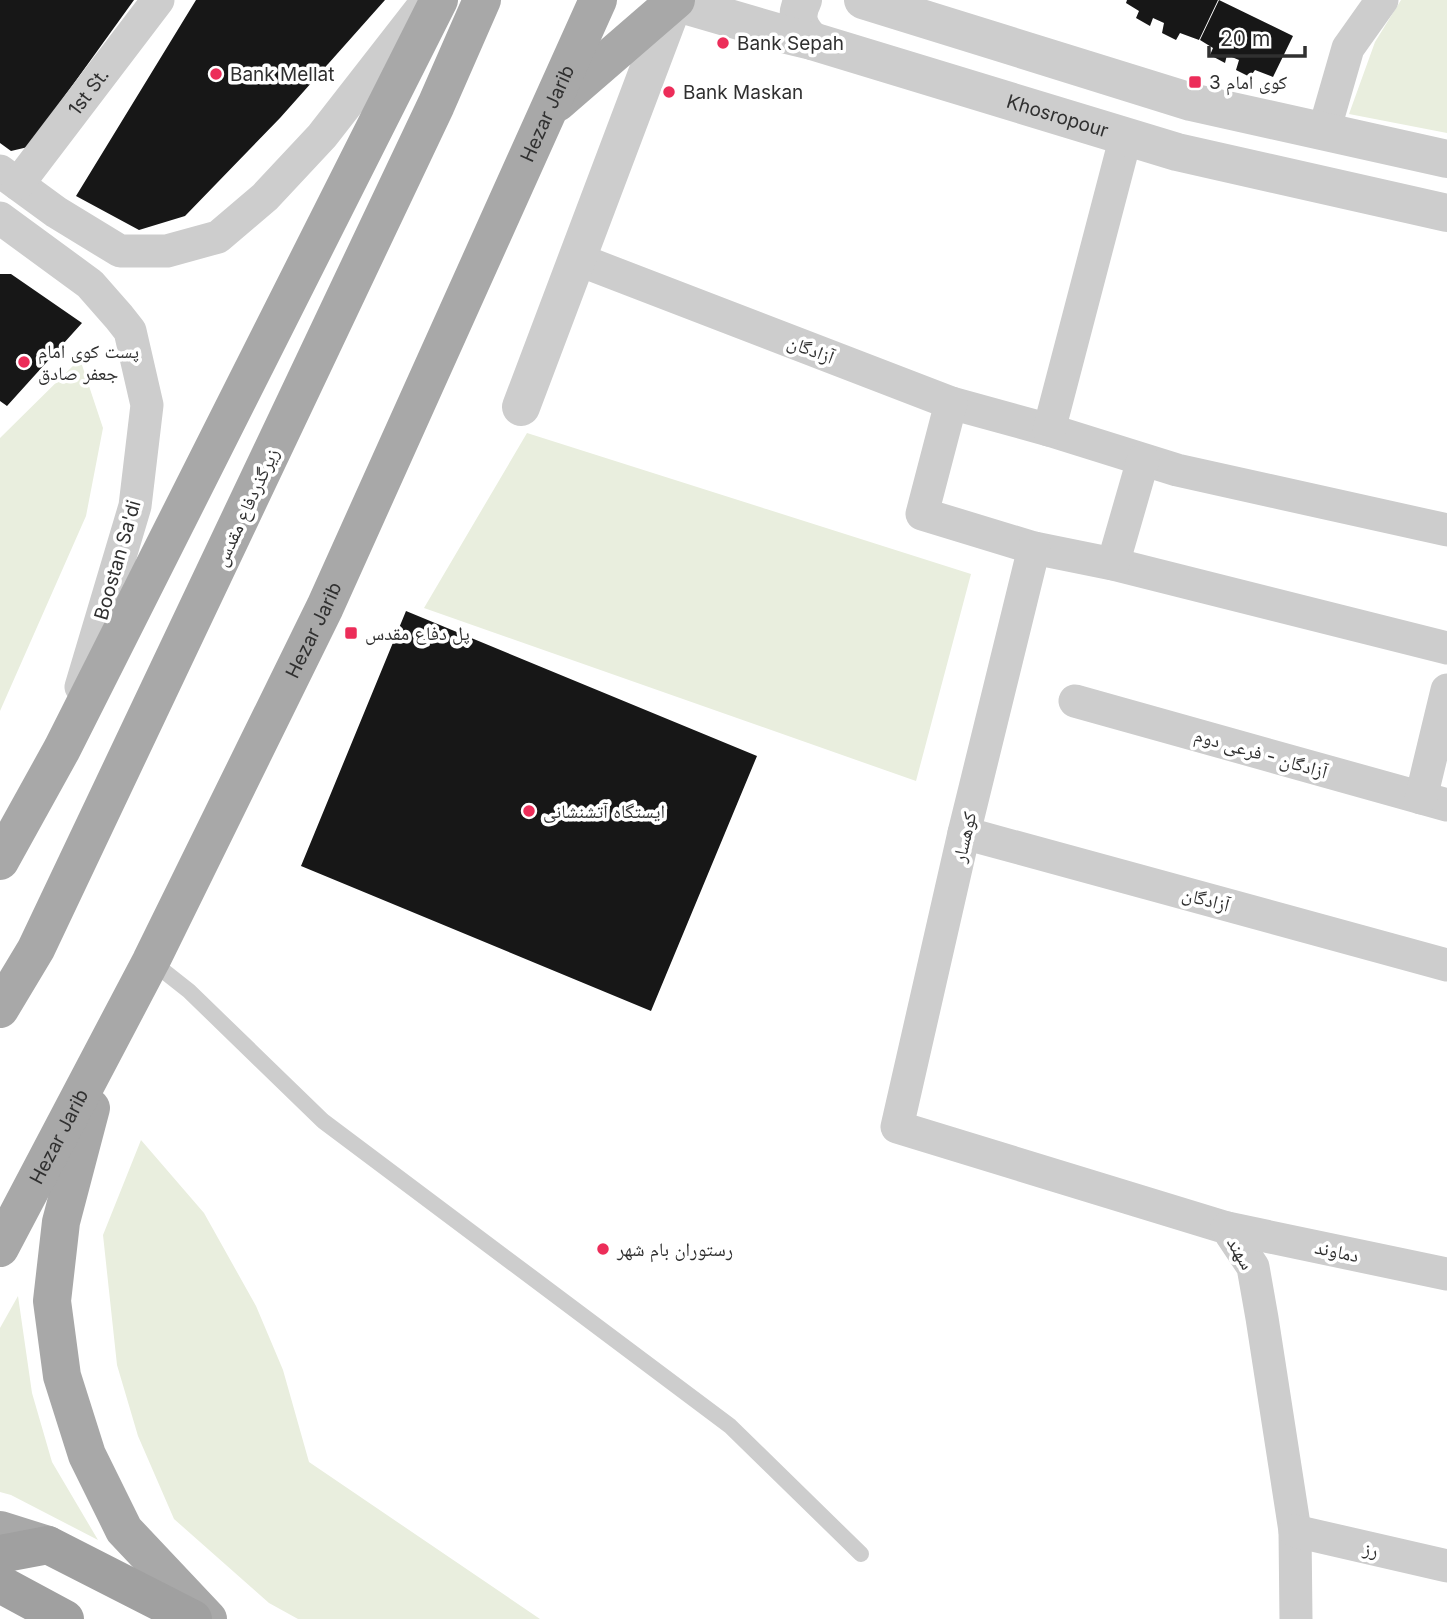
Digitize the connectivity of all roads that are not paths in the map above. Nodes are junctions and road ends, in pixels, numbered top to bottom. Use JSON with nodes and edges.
{"nodes":[{"id":1,"x":159,"y":0,"type":"edge"},
{"id":2,"x":427,"y":0,"type":"edge"},
{"id":3,"x":439,"y":0,"type":"edge"},
{"id":4,"x":482,"y":0,"type":"edge"},
{"id":5,"x":598,"y":0,"type":"edge"},
{"id":6,"x":803,"y":0,"type":"edge"},
{"id":7,"x":863,"y":0,"type":"edge"},
{"id":8,"x":1382,"y":0,"type":"edge"},
{"id":9,"x":675,"y":1,"type":"edge"},
{"id":10,"x":812,"y":41,"type":"junction"},
{"id":11,"x":550,"y":109,"type":"junction"},
{"id":12,"x":1324,"y":131,"type":"junction"},
{"id":13,"x":1126,"y":136,"type":"junction"},
{"id":14,"x":1434,"y":156,"type":"edge"},
{"id":15,"x":9,"y":177,"type":"edge"},
{"id":16,"x":1432,"y":209,"type":"edge"},
{"id":17,"x":5,"y":231,"type":"edge"},
{"id":18,"x":577,"y":259,"type":"junction"},
{"id":19,"x":951,"y":403,"type":"junction"},
{"id":20,"x":521,"y":407,"type":"dead end"},
{"id":21,"x":1049,"y":430,"type":"junction"},
{"id":22,"x":1143,"y":460,"type":"junction"},
{"id":23,"x":1447,"y":530,"type":"edge"},
{"id":24,"x":1034,"y":548,"type":"junction"},
{"id":25,"x":1113,"y":564,"type":"junction"},
{"id":26,"x":1447,"y":648,"type":"edge"},
{"id":27,"x":1447,"y":691,"type":"edge"},
{"id":28,"x":1075,"y":701,"type":"dead end"},
{"id":29,"x":62,"y":749,"type":"junction"},
{"id":30,"x":1434,"y":801,"type":"edge"},
{"id":31,"x":964,"y":833,"type":"junction"},
{"id":32,"x":0,"y":861,"type":"edge"},
{"id":33,"x":152,"y":961,"type":"junction"},
{"id":34,"x":1447,"y":965,"type":"edge"},
{"id":35,"x":0,"y":1009,"type":"edge"},
{"id":36,"x":107,"y":1045,"type":"junction"},
{"id":37,"x":897,"y":1127,"type":"joint"},
{"id":38,"x":1227,"y":1228,"type":"junction"},
{"id":39,"x":0,"y":1248,"type":"edge"},
{"id":40,"x":1447,"y":1274,"type":"edge"},
{"id":41,"x":0,"y":1530,"type":"edge"},
{"id":42,"x":1295,"y":1531,"type":"junction"},
{"id":43,"x":48,"y":1545,"type":"junction"},
{"id":44,"x":0,"y":1554,"type":"edge"},
{"id":45,"x":861,"y":1554,"type":"dead end"},
{"id":46,"x":1447,"y":1566,"type":"edge"},
{"id":47,"x":0,"y":1584,"type":"edge"},
{"id":48,"x":65,"y":1619,"type":"edge"},
{"id":49,"x":193,"y":1619,"type":"edge"},
{"id":50,"x":208,"y":1619,"type":"edge"},
{"id":51,"x":1296,"y":1619,"type":"edge"}],
"edges":[{"from":1,"to":15,"type":"street","name":"1st St."},
{"from":2,"to":15,"type":"street"},
{"from":3,"to":29,"type":"main road"},
{"from":4,"to":35,"type":"main road","name":"زیرگذردفاع مقدس"},
{"from":5,"to":11,"type":"main road","name":"Hezar Jarib"},
{"from":6,"to":10,"type":"street"},
{"from":7,"to":12,"type":"street"},
{"from":8,"to":12,"type":"street"},
{"from":9,"to":10,"type":"street","name":"Khosropour"},
{"from":9,"to":11,"type":"main road"},
{"from":9,"to":18,"type":"street"},
{"from":10,"to":13,"type":"street","name":"Khosropour"},
{"from":11,"to":33,"type":"main road","name":"Hezar Jarib"},
{"from":12,"to":14,"type":"street"},
{"from":13,"to":16,"type":"street","name":"Khosropour"},
{"from":13,"to":21,"type":"street"},
{"from":14,"to":16,"type":"street"},
{"from":17,"to":29,"type":"street","name":"Boostan Sa'di"},
{"from":18,"to":19,"type":"street","name":"آزادگان"},
{"from":18,"to":20,"type":"street"},
{"from":19,"to":21,"type":"street","name":"آزادگان"},
{"from":19,"to":24,"type":"street"},
{"from":21,"to":22,"type":"street","name":"آزادگان"},
{"from":22,"to":23,"type":"street","name":"آزادگان"},
{"from":22,"to":25,"type":"street"},
{"from":24,"to":25,"type":"street"},
{"from":24,"to":31,"type":"street","name":"کوهسار"},
{"from":25,"to":26,"type":"street"},
{"from":27,"to":30,"type":"street"},
{"from":28,"to":30,"type":"street","name":"آزادگان - فرعی دوم"},
{"from":29,"to":32,"type":"main road"},
{"from":31,"to":34,"type":"street","name":"آزادگان"},
{"from":31,"to":37,"type":"street","name":"کوهسار"},
{"from":33,"to":36,"type":"main road","name":"Hezar Jarib"},
{"from":33,"to":45,"type":"lane"},
{"from":36,"to":39,"type":"main road","name":"Hezar Jarib"},
{"from":36,"to":50,"type":"main road"},
{"from":37,"to":38,"type":"street","name":"سهند"},
{"from":38,"to":40,"type":"street","name":"دماوند"},
{"from":38,"to":42,"type":"street","name":"سهند"},
{"from":41,"to":43,"type":"main road"},
{"from":42,"to":46,"type":"street","name":"رز"},
{"from":42,"to":51,"type":"street","name":"سهند"},
{"from":43,"to":44,"type":"highway"},
{"from":43,"to":49,"type":"highway"},
{"from":47,"to":48,"type":"highway"}]}
